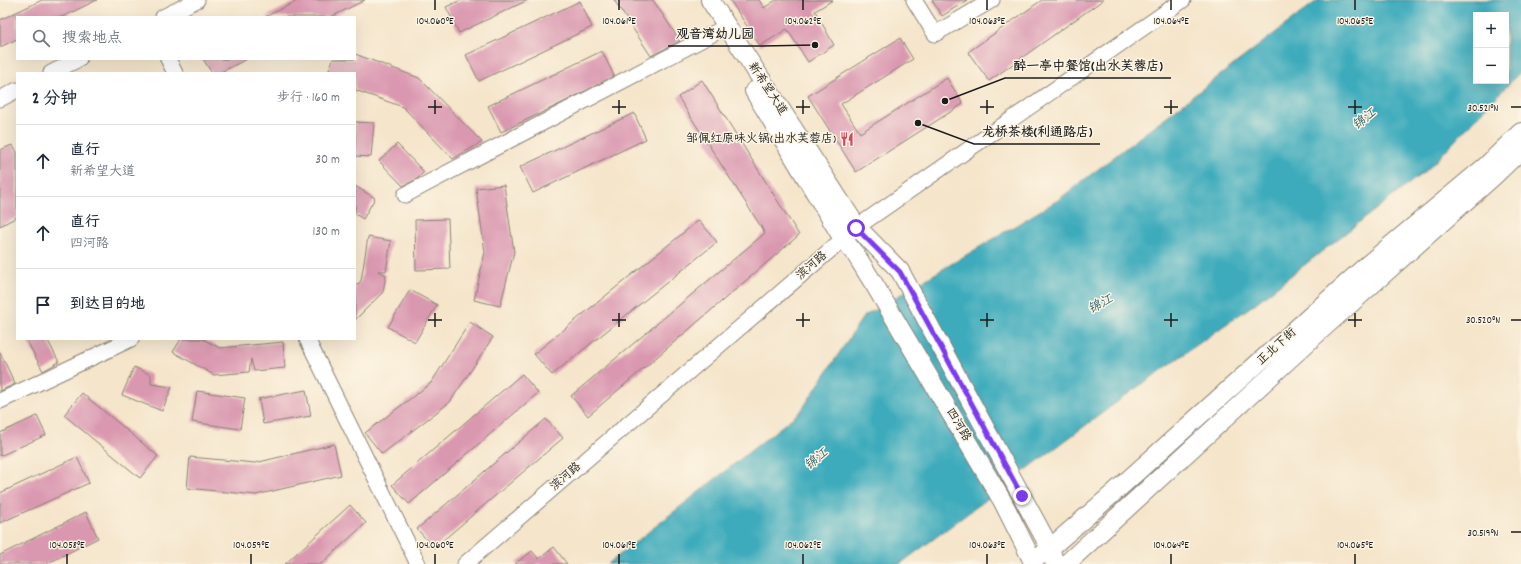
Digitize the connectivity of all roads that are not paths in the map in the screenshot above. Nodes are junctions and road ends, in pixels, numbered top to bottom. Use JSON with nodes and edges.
{"nodes":[{"id":1,"x":197,"y":0,"type":"edge"},
{"id":2,"x":698,"y":0,"type":"edge"},
{"id":3,"x":710,"y":0,"type":"edge"},
{"id":4,"x":914,"y":0,"type":"edge"},
{"id":5,"x":992,"y":0,"type":"edge"},
{"id":6,"x":1174,"y":3,"type":"edge"},
{"id":7,"x":165,"y":16,"type":"edge"},
{"id":8,"x":718,"y":31,"type":"junction"},
{"id":9,"x":77,"y":60,"type":"edge"},
{"id":10,"x":168,"y":60,"type":"edge"},
{"id":11,"x":53,"y":72,"type":"edge"},
{"id":12,"x":174,"y":72,"type":"edge"},
{"id":13,"x":16,"y":91,"type":"edge"},
{"id":14,"x":0,"y":99,"type":"edge"},
{"id":15,"x":1521,"y":132,"type":"edge"},
{"id":16,"x":1521,"y":150,"type":"edge"},
{"id":17,"x":405,"y":195,"type":"dead end"},
{"id":18,"x":850,"y":233,"type":"junction"},
{"id":19,"x":900,"y":272,"type":"joint"},
{"id":20,"x":129,"y":340,"type":"edge"},
{"id":21,"x":307,"y":340,"type":"edge"},
{"id":22,"x":0,"y":401,"type":"edge"},
{"id":23,"x":1053,"y":556,"type":"edge"},
{"id":24,"x":418,"y":564,"type":"edge"},
{"id":25,"x":465,"y":564,"type":"edge"},
{"id":26,"x":1034,"y":564,"type":"edge"},
{"id":27,"x":1066,"y":564,"type":"edge"}],
"edges":[{"from":1,"to":7,"type":"street"},
{"from":2,"to":8,"type":"street"},
{"from":3,"to":18,"type":"street","name":"新希望大道"},
{"from":4,"to":5,"type":"street"},
{"from":6,"to":18,"type":"street","name":"滨河路"},
{"from":8,"to":17,"type":"street"},
{"from":8,"to":18,"type":"street"},
{"from":9,"to":11,"type":"street"},
{"from":10,"to":12,"type":"street"},
{"from":13,"to":14,"type":"street"},
{"from":15,"to":23,"type":"street","name":"正北下街"},
{"from":16,"to":27,"type":"street","name":"正北下街"},
{"from":18,"to":19,"type":"street","name":"新希望大道"},
{"from":18,"to":25,"type":"street","name":"滨河路"},
{"from":18,"to":26,"type":"street","name":"四河路"},
{"from":19,"to":23,"type":"street","name":"四河路"},
{"from":20,"to":22,"type":"street"},
{"from":21,"to":24,"type":"street"},
{"from":23,"to":26,"type":"street","name":"正北下街"}]}
